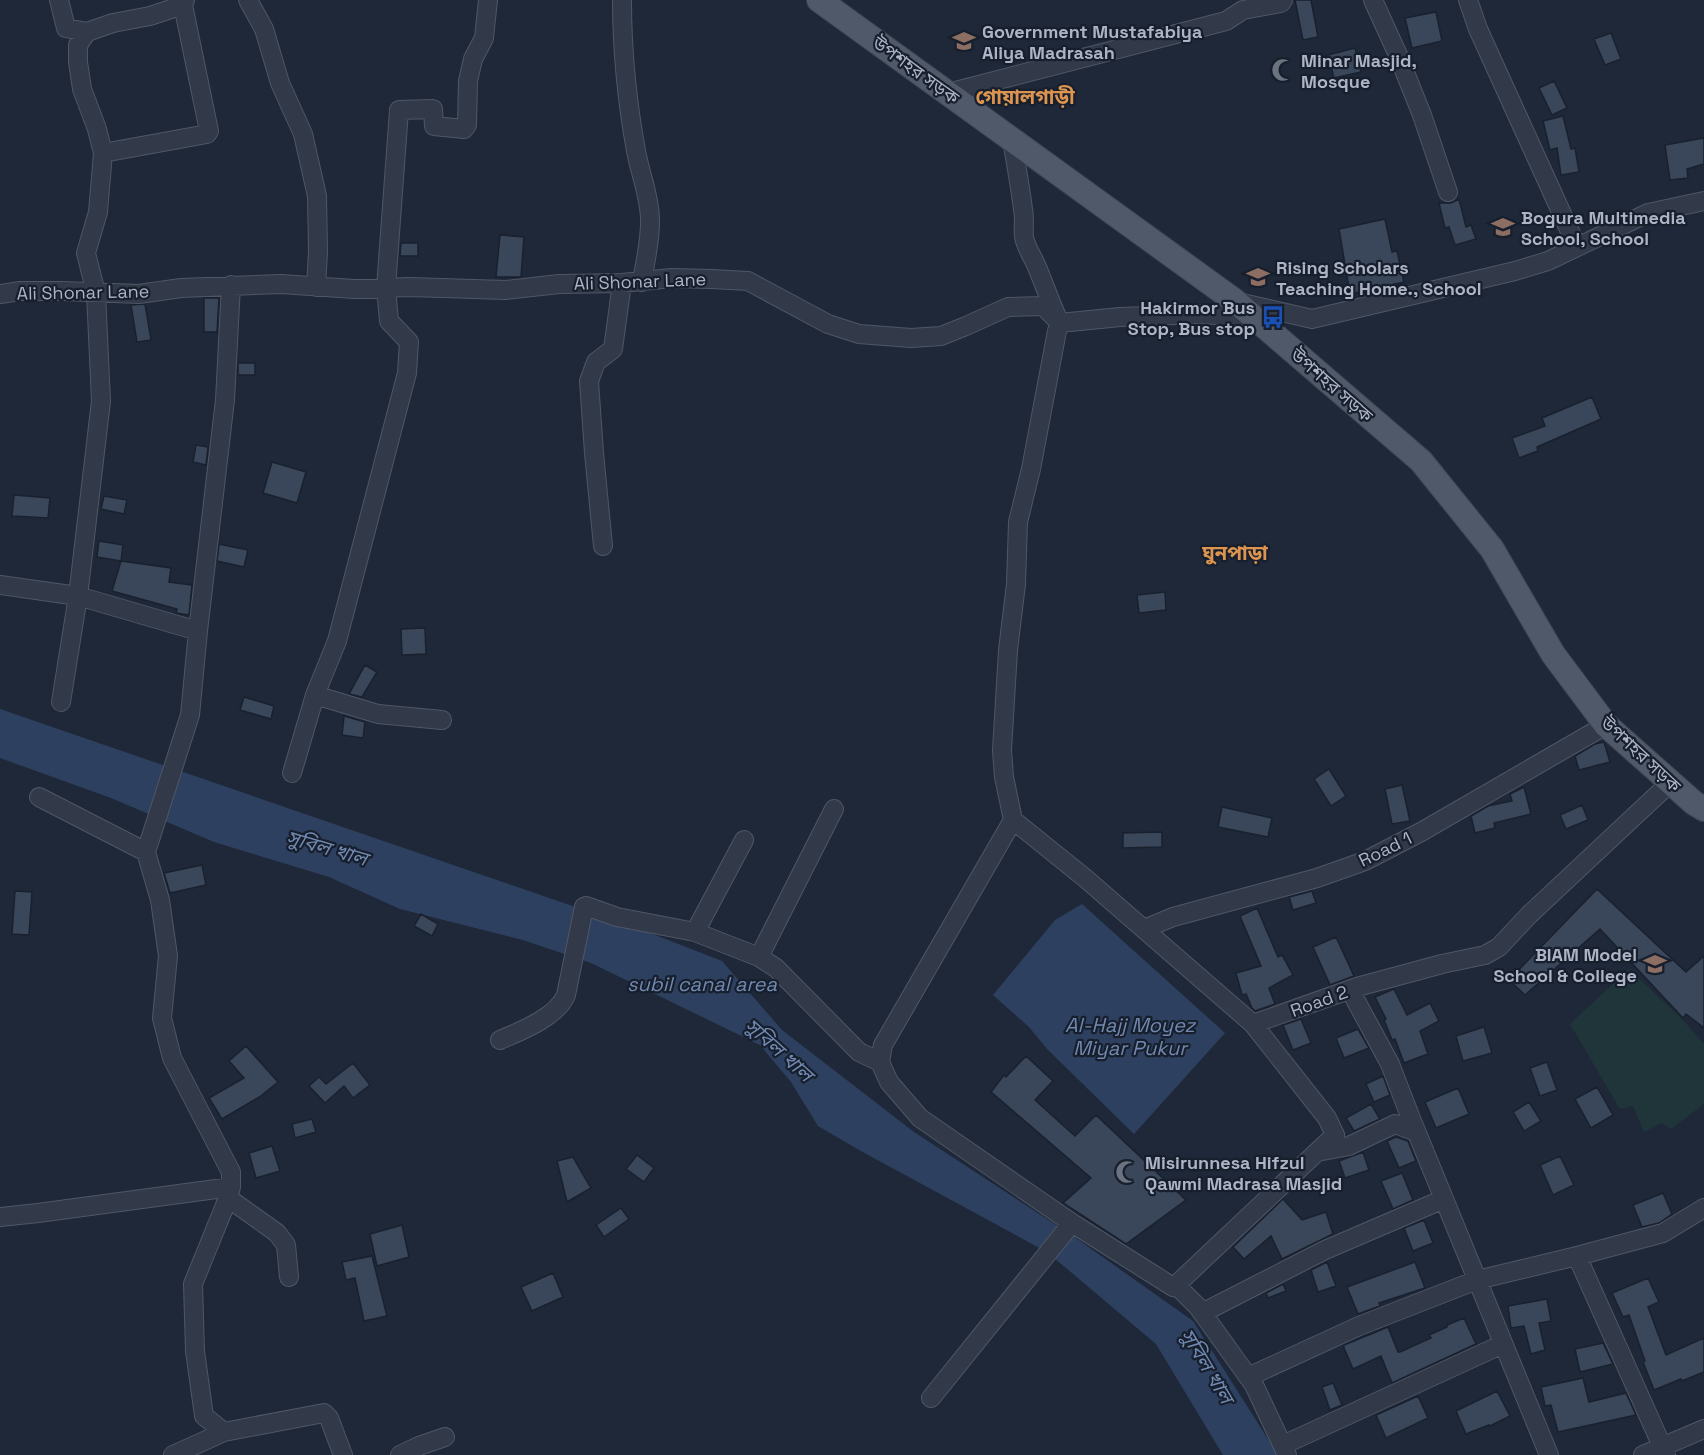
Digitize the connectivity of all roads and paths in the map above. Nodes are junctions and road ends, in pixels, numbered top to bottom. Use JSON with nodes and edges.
{"nodes":[{"id":1,"x":58,"y":0,"type":"edge"},
{"id":2,"x":248,"y":0,"type":"edge"},
{"id":3,"x":488,"y":0,"type":"edge"},
{"id":4,"x":622,"y":0,"type":"edge"},
{"id":5,"x":819,"y":0,"type":"edge"},
{"id":6,"x":1283,"y":0,"type":"edge"},
{"id":7,"x":1373,"y":0,"type":"edge"},
{"id":8,"x":1468,"y":0,"type":"edge"},
{"id":9,"x":184,"y":3,"type":"edge"},
{"id":10,"x":87,"y":32,"type":"junction"},
{"id":11,"x":948,"y":93,"type":"junction"},
{"id":12,"x":1012,"y":140,"type":"junction"},
{"id":13,"x":103,"y":153,"type":"junction"},
{"id":14,"x":1448,"y":192,"type":"dead end"},
{"id":15,"x":1704,"y":201,"type":"edge"},
{"id":16,"x":1577,"y":247,"type":"junction"},
{"id":17,"x":642,"y":282,"type":"junction"},
{"id":18,"x":622,"y":284,"type":"junction"},
{"id":19,"x":231,"y":285,"type":"junction"},
{"id":20,"x":316,"y":287,"type":"junction"},
{"id":21,"x":386,"y":288,"type":"junction"},
{"id":22,"x":96,"y":293,"type":"junction"},
{"id":23,"x":0,"y":294,"type":"edge"},
{"id":24,"x":1235,"y":301,"type":"junction"},
{"id":25,"x":1255,"y":318,"type":"junction"},
{"id":26,"x":1060,"y":323,"type":"junction"},
{"id":27,"x":603,"y":546,"type":"dead end"},
{"id":28,"x":0,"y":585,"type":"edge"},
{"id":29,"x":78,"y":596,"type":"junction"},
{"id":30,"x":198,"y":631,"type":"junction"},
{"id":31,"x":315,"y":695,"type":"junction"},
{"id":32,"x":61,"y":702,"type":"dead end"},
{"id":33,"x":442,"y":720,"type":"dead end"},
{"id":34,"x":1606,"y":725,"type":"junction"},
{"id":35,"x":292,"y":773,"type":"dead end"},
{"id":36,"x":1671,"y":782,"type":"junction"},
{"id":37,"x":39,"y":797,"type":"dead end"},
{"id":38,"x":834,"y":808,"type":"dead end"},
{"id":39,"x":1704,"y":809,"type":"edge"},
{"id":40,"x":1013,"y":820,"type":"junction"},
{"id":41,"x":744,"y":840,"type":"dead end"},
{"id":42,"x":146,"y":852,"type":"junction"},
{"id":43,"x":1144,"y":929,"type":"junction"},
{"id":44,"x":695,"y":932,"type":"junction"},
{"id":45,"x":759,"y":957,"type":"junction"},
{"id":46,"x":1350,"y":990,"type":"junction"},
{"id":47,"x":1253,"y":1024,"type":"junction"},
{"id":48,"x":500,"y":1040,"type":"dead end"},
{"id":49,"x":880,"y":1062,"type":"junction"},
{"id":50,"x":1416,"y":1132,"type":"junction"},
{"id":51,"x":1317,"y":1152,"type":"junction"},
{"id":52,"x":229,"y":1193,"type":"junction"},
{"id":53,"x":1444,"y":1199,"type":"junction"},
{"id":54,"x":1704,"y":1208,"type":"edge"},
{"id":55,"x":0,"y":1217,"type":"edge"},
{"id":56,"x":1072,"y":1223,"type":"junction"},
{"id":57,"x":1577,"y":1256,"type":"junction"},
{"id":58,"x":289,"y":1277,"type":"dead end"},
{"id":59,"x":1477,"y":1280,"type":"junction"},
{"id":60,"x":1176,"y":1285,"type":"junction"},
{"id":61,"x":1202,"y":1313,"type":"junction"},
{"id":62,"x":1503,"y":1344,"type":"junction"},
{"id":63,"x":1248,"y":1377,"type":"junction"},
{"id":64,"x":931,"y":1398,"type":"dead end"},
{"id":65,"x":1704,"y":1429,"type":"edge"},
{"id":66,"x":224,"y":1432,"type":"junction"},
{"id":67,"x":445,"y":1437,"type":"dead end"},
{"id":68,"x":1285,"y":1450,"type":"edge"},
{"id":69,"x":1664,"y":1451,"type":"edge"},
{"id":70,"x":173,"y":1455,"type":"edge"},
{"id":71,"x":343,"y":1455,"type":"edge"},
{"id":72,"x":400,"y":1455,"type":"edge"},
{"id":73,"x":1549,"y":1455,"type":"edge"},
{"id":74,"x":1643,"y":1455,"type":"edge"}],
"edges":[{"from":1,"to":10,"type":"street"},
{"from":2,"to":20,"type":"street"},
{"from":3,"to":21,"type":"street"},
{"from":4,"to":17,"type":"street"},
{"from":5,"to":11,"type":"main road","name":"উপশহর সড়ক"},
{"from":6,"to":11,"type":"street"},
{"from":7,"to":14,"type":"street"},
{"from":8,"to":16,"type":"street"},
{"from":9,"to":10,"type":"street"},
{"from":9,"to":13,"type":"street"},
{"from":10,"to":13,"type":"street"},
{"from":11,"to":12,"type":"main road","name":"উপশহর সড়ক"},
{"from":12,"to":24,"type":"main road","name":"উপশহর সড়ক"},
{"from":12,"to":26,"type":"street"},
{"from":13,"to":22,"type":"street"},
{"from":15,"to":16,"type":"street"},
{"from":16,"to":24,"type":"street"},
{"from":17,"to":18,"type":"street","name":"Ali Shonar Lane"},
{"from":17,"to":26,"type":"street","name":"Ali Shonar Lane"},
{"from":18,"to":21,"type":"street","name":"Ali Shonar Lane"},
{"from":18,"to":27,"type":"street"},
{"from":19,"to":20,"type":"street","name":"Ali Shonar Lane"},
{"from":19,"to":22,"type":"street","name":"Ali Shonar Lane"},
{"from":19,"to":30,"type":"street"},
{"from":20,"to":21,"type":"street","name":"Ali Shonar Lane"},
{"from":21,"to":31,"type":"street"},
{"from":22,"to":23,"type":"street","name":"Ali Shonar Lane"},
{"from":22,"to":29,"type":"street"},
{"from":24,"to":25,"type":"main road","name":"উপশহর সড়ক"},
{"from":25,"to":26,"type":"street"},
{"from":25,"to":34,"type":"main road","name":"উপশহর সড়ক"},
{"from":26,"to":40,"type":"street"},
{"from":28,"to":29,"type":"street"},
{"from":29,"to":30,"type":"street"},
{"from":29,"to":32,"type":"street"},
{"from":30,"to":42,"type":"street"},
{"from":31,"to":33,"type":"street"},
{"from":31,"to":35,"type":"street"},
{"from":34,"to":36,"type":"main road","name":"উপশহর সড়ক"},
{"from":34,"to":43,"type":"street","name":"Road 1"},
{"from":36,"to":39,"type":"main road","name":"উপশহর সড়ক"},
{"from":36,"to":46,"type":"street","name":"Road 2"},
{"from":37,"to":42,"type":"street"},
{"from":38,"to":45,"type":"street"},
{"from":40,"to":43,"type":"street"},
{"from":40,"to":49,"type":"street"},
{"from":41,"to":44,"type":"street"},
{"from":42,"to":52,"type":"street"},
{"from":43,"to":47,"type":"street"},
{"from":44,"to":45,"type":"street"},
{"from":44,"to":48,"type":"street"},
{"from":45,"to":49,"type":"street"},
{"from":46,"to":47,"type":"street","name":"Road 2"},
{"from":46,"to":50,"type":"street"},
{"from":47,"to":51,"type":"street"},
{"from":49,"to":56,"type":"street"},
{"from":50,"to":51,"type":"street"},
{"from":50,"to":53,"type":"street"},
{"from":51,"to":60,"type":"street"},
{"from":52,"to":55,"type":"street"},
{"from":52,"to":58,"type":"street"},
{"from":52,"to":66,"type":"street"},
{"from":53,"to":59,"type":"street"},
{"from":53,"to":61,"type":"street"},
{"from":54,"to":57,"type":"street"},
{"from":56,"to":60,"type":"street"},
{"from":56,"to":64,"type":"street"},
{"from":57,"to":59,"type":"street"},
{"from":57,"to":69,"type":"street"},
{"from":59,"to":62,"type":"street"},
{"from":59,"to":63,"type":"street"},
{"from":60,"to":61,"type":"street"},
{"from":61,"to":63,"type":"street"},
{"from":62,"to":68,"type":"street"},
{"from":62,"to":73,"type":"street"},
{"from":63,"to":68,"type":"street"},
{"from":65,"to":69,"type":"street"},
{"from":66,"to":70,"type":"street"},
{"from":66,"to":71,"type":"street"},
{"from":67,"to":72,"type":"street"},
{"from":69,"to":74,"type":"street"}]}
